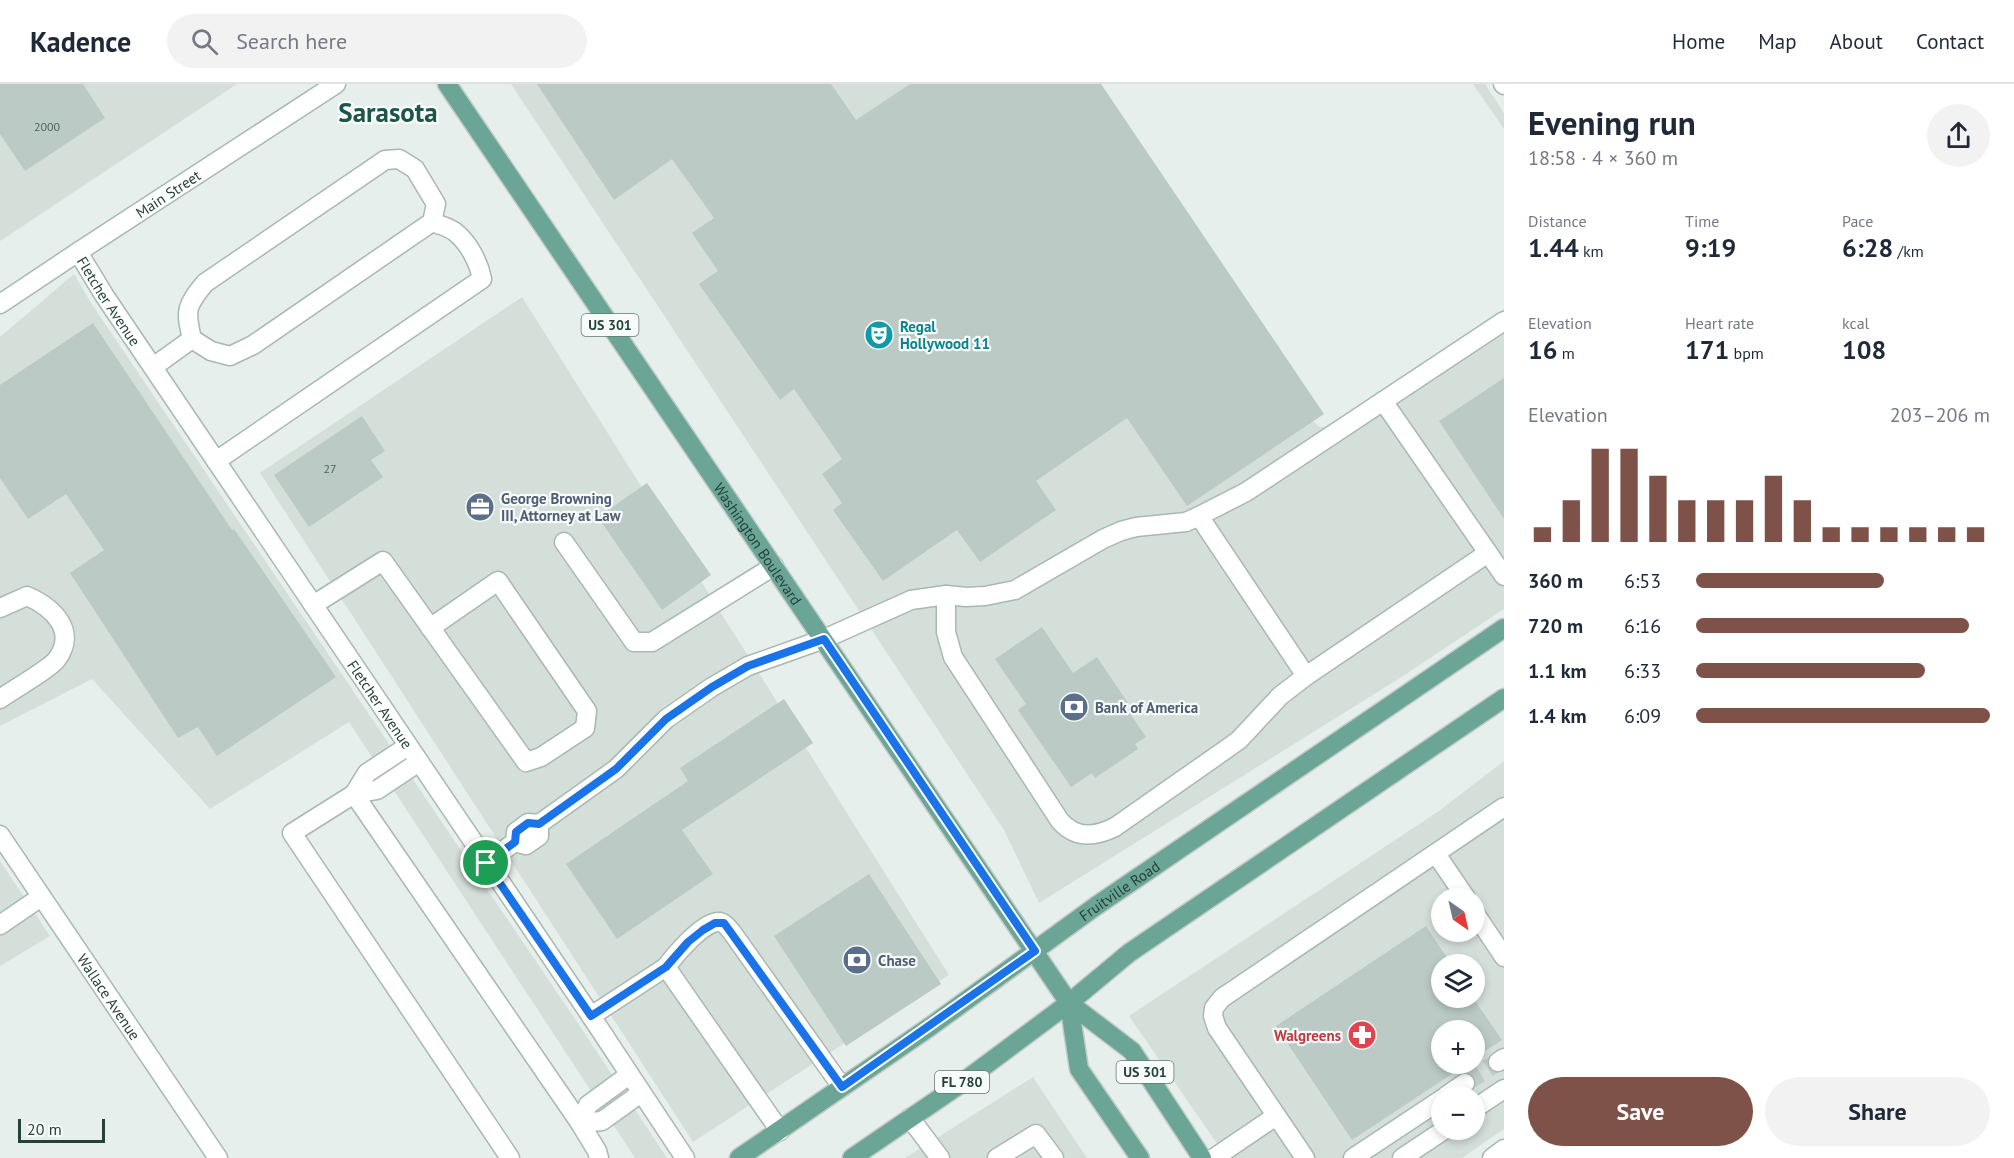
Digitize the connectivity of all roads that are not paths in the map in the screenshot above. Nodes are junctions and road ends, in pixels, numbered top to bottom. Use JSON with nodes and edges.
{"nodes":[{"id":1,"x":336,"y":84,"type":"edge"},
{"id":2,"x":447,"y":84,"type":"edge"},
{"id":3,"x":432,"y":222,"type":"junction"},
{"id":4,"x":78,"y":252,"type":"junction"},
{"id":5,"x":0,"y":304,"type":"edge"},
{"id":6,"x":1504,"y":321,"type":"edge"},
{"id":7,"x":192,"y":339,"type":"junction"},
{"id":8,"x":153,"y":367,"type":"junction"},
{"id":9,"x":1383,"y":401,"type":"junction"},
{"id":10,"x":216,"y":461,"type":"junction"},
{"id":11,"x":1199,"y":516,"type":"junction"},
{"id":12,"x":564,"y":542,"type":"dead end"},
{"id":13,"x":1488,"y":553,"type":"junction"},
{"id":14,"x":774,"y":566,"type":"junction"},
{"id":15,"x":1504,"y":576,"type":"edge"},
{"id":16,"x":946,"y":595,"type":"junction"},
{"id":17,"x":313,"y":605,"type":"junction"},
{"id":18,"x":0,"y":608,"type":"edge"},
{"id":19,"x":430,"y":628,"type":"junction"},
{"id":20,"x":1504,"y":628,"type":"edge"},
{"id":21,"x":824,"y":639,"type":"junction"},
{"id":22,"x":1306,"y":676,"type":"junction"},
{"id":23,"x":1504,"y":698,"type":"edge"},
{"id":24,"x":0,"y":699,"type":"edge"},
{"id":25,"x":408,"y":746,"type":"junction"},
{"id":26,"x":418,"y":762,"type":"junction"},
{"id":27,"x":354,"y":794,"type":"junction"},
{"id":28,"x":1504,"y":807,"type":"edge"},
{"id":29,"x":0,"y":835,"type":"edge"},
{"id":30,"x":1436,"y":854,"type":"junction"},
{"id":31,"x":486,"y":863,"type":"junction"},
{"id":32,"x":1459,"y":888,"type":"edge"},
{"id":33,"x":41,"y":897,"type":"junction"},
{"id":34,"x":0,"y":925,"type":"edge"},
{"id":35,"x":1485,"y":928,"type":"edge"},
{"id":36,"x":1035,"y":951,"type":"junction"},
{"id":37,"x":1504,"y":957,"type":"edge"},
{"id":38,"x":666,"y":967,"type":"junction"},
{"id":39,"x":1069,"y":1003,"type":"junction"},
{"id":40,"x":591,"y":1016,"type":"junction"},
{"id":41,"x":629,"y":1075,"type":"junction"},
{"id":42,"x":1466,"y":1083,"type":"tunnel mouth"},
{"id":43,"x":1461,"y":1086,"type":"edge"},
{"id":44,"x":842,"y":1087,"type":"junction"},
{"id":45,"x":1504,"y":1089,"type":"edge"},
{"id":46,"x":641,"y":1093,"type":"junction"},
{"id":47,"x":1485,"y":1102,"type":"edge"},
{"id":48,"x":1431,"y":1106,"type":"edge"},
{"id":49,"x":1276,"y":1116,"type":"junction"},
{"id":50,"x":910,"y":1118,"type":"junction"},
{"id":51,"x":580,"y":1123,"type":"junction"},
{"id":52,"x":780,"y":1131,"type":"junction"},
{"id":53,"x":1431,"y":1139,"type":"edge"},
{"id":54,"x":1504,"y":1149,"type":"edge"},
{"id":55,"x":218,"y":1158,"type":"edge"},
{"id":56,"x":510,"y":1158,"type":"edge"},
{"id":57,"x":599,"y":1158,"type":"edge"},
{"id":58,"x":685,"y":1158,"type":"edge"},
{"id":59,"x":739,"y":1158,"type":"edge"},
{"id":60,"x":852,"y":1158,"type":"edge"},
{"id":61,"x":940,"y":1158,"type":"edge"},
{"id":62,"x":997,"y":1158,"type":"edge"},
{"id":63,"x":1054,"y":1158,"type":"edge"},
{"id":64,"x":1140,"y":1158,"type":"edge"},
{"id":65,"x":1202,"y":1158,"type":"edge"},
{"id":66,"x":1214,"y":1158,"type":"edge"},
{"id":67,"x":1305,"y":1158,"type":"edge"},
{"id":68,"x":1353,"y":1158,"type":"edge"},
{"id":69,"x":1402,"y":1158,"type":"edge"},
{"id":70,"x":1492,"y":1158,"type":"edge"}],
"edges":[{"from":1,"to":4,"type":"street","name":"Main Street"},
{"from":2,"to":14,"type":"main road","name":"Washington Boulevard","number":"US 301"},
{"from":3,"to":7,"type":"street"},
{"from":3,"to":7,"type":"street"},
{"from":3,"to":10,"type":"street"},
{"from":4,"to":5,"type":"street","name":"Main Street"},
{"from":4,"to":8,"type":"street","name":"Fletcher Avenue"},
{"from":6,"to":9,"type":"street"},
{"from":7,"to":8,"type":"street"},
{"from":8,"to":10,"type":"street","name":"Fletcher Avenue"},
{"from":9,"to":11,"type":"street"},
{"from":9,"to":13,"type":"street"},
{"from":10,"to":17,"type":"street","name":"Fletcher Avenue"},
{"from":11,"to":16,"type":"street"},
{"from":11,"to":22,"type":"street"},
{"from":12,"to":14,"type":"street"},
{"from":13,"to":15,"type":"street"},
{"from":13,"to":22,"type":"street"},
{"from":14,"to":21,"type":"main road","name":"Washington Boulevard","number":"US 301"},
{"from":16,"to":21,"type":"street"},
{"from":16,"to":22,"type":"street"},
{"from":17,"to":19,"type":"street"},
{"from":17,"to":25,"type":"street","name":"Fletcher Avenue"},
{"from":18,"to":24,"type":"street"},
{"from":19,"to":19,"type":"street"},
{"from":20,"to":36,"type":"main road","name":"Fruitville Road"},
{"from":21,"to":31,"type":"street"},
{"from":21,"to":36,"type":"main road","name":"Washington Boulevard","number":"US 301"},
{"from":23,"to":39,"type":"main road"},
{"from":25,"to":26,"type":"street","name":"Fletcher Avenue"},
{"from":25,"to":27,"type":"street"},
{"from":26,"to":27,"type":"street"},
{"from":26,"to":31,"type":"street","name":"Fletcher Avenue"},
{"from":27,"to":51,"type":"street"},
{"from":27,"to":56,"type":"street"},
{"from":28,"to":30,"type":"street"},
{"from":29,"to":33,"type":"street","name":"Wallace Avenue"},
{"from":30,"to":32,"type":"street"},
{"from":30,"to":49,"type":"street"},
{"from":31,"to":40,"type":"street","name":"Fletcher Avenue"},
{"from":33,"to":34,"type":"street"},
{"from":33,"to":55,"type":"street","name":"Wallace Avenue"},
{"from":35,"to":37,"type":"street"},
{"from":36,"to":39,"type":"main road","name":"Washington Boulevard","number":"US 301"},
{"from":36,"to":44,"type":"main road","name":"Fruitville Road"},
{"from":38,"to":40,"type":"street"},
{"from":38,"to":44,"type":"street"},
{"from":38,"to":52,"type":"street"},
{"from":39,"to":50,"type":"main road","number":"FL 780"},
{"from":39,"to":64,"type":"main road","name":"Washington Boulevard","number":"US 301"},
{"from":39,"to":65,"type":"main road","name":"Washington Boulevard","number":"US 301"},
{"from":40,"to":41,"type":"street","name":"Fletcher Avenue"},
{"from":41,"to":46,"type":"street","name":"Fletcher Avenue"},
{"from":41,"to":51,"type":"street"},
{"from":42,"to":43,"type":"street"},
{"from":44,"to":52,"type":"main road","name":"Fruitville Road"},
{"from":45,"to":47,"type":"street"},
{"from":46,"to":51,"type":"street"},
{"from":46,"to":58,"type":"street","name":"Fletcher Avenue"},
{"from":48,"to":68,"type":"street"},
{"from":49,"to":66,"type":"street"},
{"from":49,"to":67,"type":"street"},
{"from":50,"to":60,"type":"main road","number":"FL 780"},
{"from":50,"to":61,"type":"street"},
{"from":51,"to":57,"type":"street"},
{"from":52,"to":59,"type":"main road","name":"Fruitville Road"},
{"from":53,"to":69,"type":"street"},
{"from":54,"to":70,"type":"street"},
{"from":62,"to":63,"type":"street"}]}
